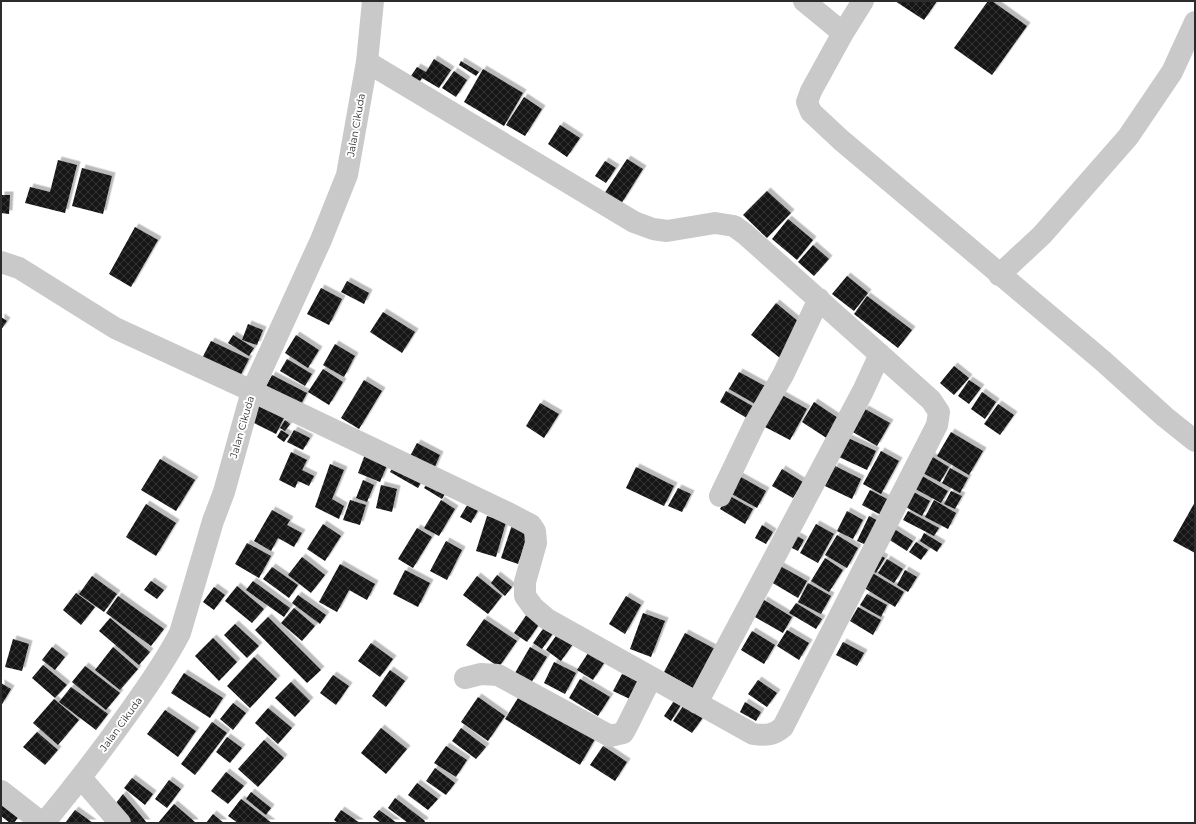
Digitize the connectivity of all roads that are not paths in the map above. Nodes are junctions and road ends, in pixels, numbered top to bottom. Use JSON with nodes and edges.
{"nodes":[{"id":1,"x":373,"y":1,"type":"edge"},
{"id":2,"x":804,"y":1,"type":"edge"},
{"id":3,"x":863,"y":1,"type":"edge"},
{"id":4,"x":1195,"y":22,"type":"edge"},
{"id":5,"x":843,"y":33,"type":"junction"},
{"id":6,"x":367,"y":62,"type":"junction"},
{"id":7,"x":1,"y":262,"type":"edge"},
{"id":8,"x":999,"y":274,"type":"junction"},
{"id":9,"x":819,"y":299,"type":"junction"},
{"id":10,"x":880,"y":354,"type":"junction"},
{"id":11,"x":252,"y":391,"type":"junction"},
{"id":12,"x":1195,"y":441,"type":"edge"},
{"id":13,"x":720,"y":496,"type":"dead end"},
{"id":14,"x":465,"y":678,"type":"dead end"},
{"id":15,"x":651,"y":678,"type":"junction"},
{"id":16,"x":698,"y":703,"type":"junction"},
{"id":17,"x":81,"y":778,"type":"junction"},
{"id":18,"x":1,"y":791,"type":"edge"},
{"id":19,"x":43,"y":823,"type":"edge"},
{"id":20,"x":120,"y":823,"type":"edge"}],
"edges":[{"from":1,"to":6,"type":"street","name":"Jalan Cikuda"},
{"from":2,"to":5,"type":"street"},
{"from":3,"to":5,"type":"street"},
{"from":4,"to":8,"type":"street"},
{"from":5,"to":8,"type":"street"},
{"from":6,"to":9,"type":"street"},
{"from":6,"to":11,"type":"street","name":"Jalan Cikuda"},
{"from":7,"to":11,"type":"street"},
{"from":8,"to":12,"type":"street"},
{"from":9,"to":10,"type":"street"},
{"from":9,"to":13,"type":"street"},
{"from":10,"to":16,"type":"street"},
{"from":10,"to":16,"type":"street"},
{"from":11,"to":15,"type":"street"},
{"from":11,"to":17,"type":"street","name":"Jalan Cikuda"},
{"from":14,"to":15,"type":"street"},
{"from":15,"to":16,"type":"street"},
{"from":17,"to":19,"type":"street","name":"Jalan Cikuda"},
{"from":17,"to":20,"type":"street"},
{"from":18,"to":19,"type":"street"}]}
